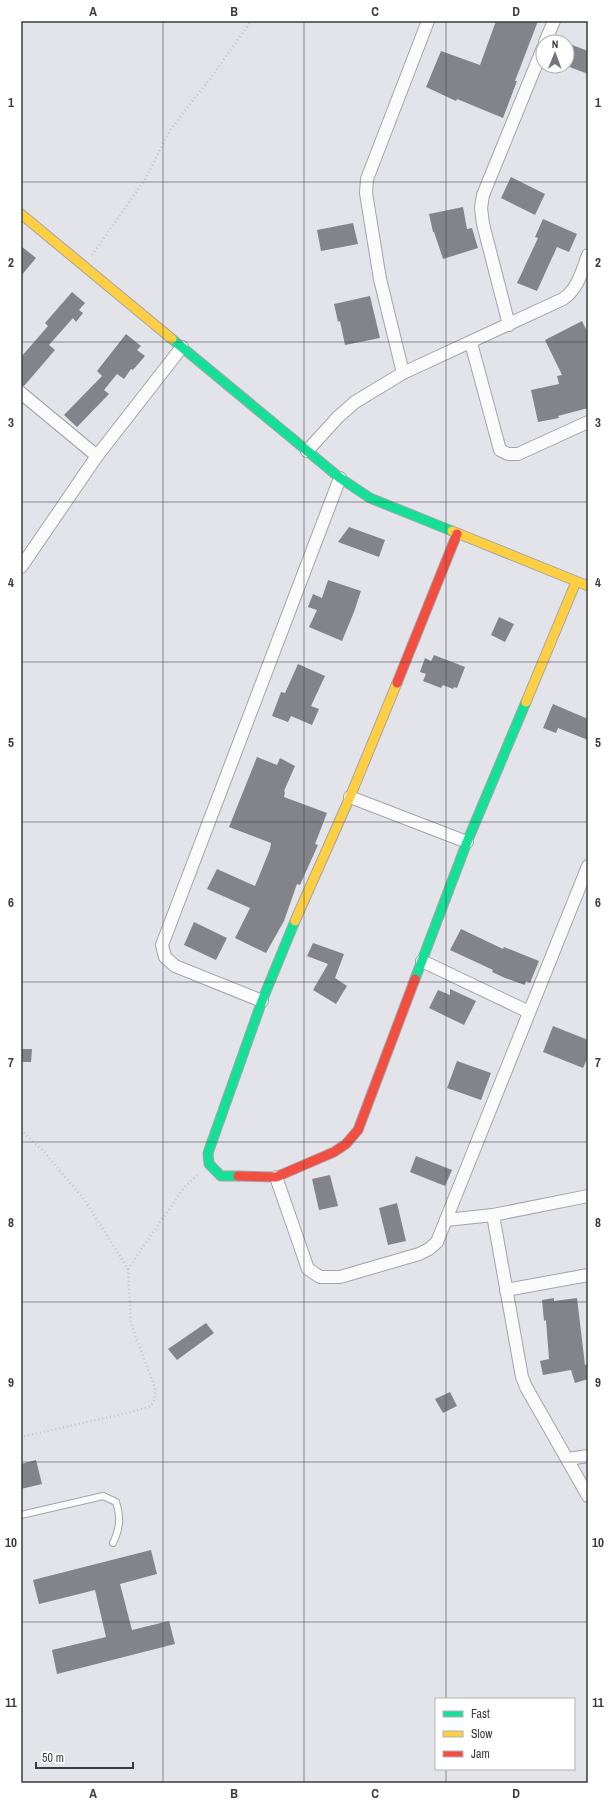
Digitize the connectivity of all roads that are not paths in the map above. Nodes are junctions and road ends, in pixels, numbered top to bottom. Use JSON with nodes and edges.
{"nodes":[{"id":1,"x":428,"y":21,"type":"edge"},
{"id":2,"x":554,"y":21,"type":"edge"},
{"id":3,"x":548,"y":34,"type":"edge"},
{"id":4,"x":535,"y":68,"type":"edge"},
{"id":5,"x":21,"y":214,"type":"edge"},
{"id":6,"x":588,"y":254,"type":"edge"},
{"id":7,"x":509,"y":325,"type":"junction"},
{"id":8,"x":471,"y":343,"type":"junction"},
{"id":9,"x":182,"y":347,"type":"junction"},
{"id":10,"x":403,"y":374,"type":"junction"},
{"id":11,"x":21,"y":393,"type":"edge"},
{"id":12,"x":588,"y":422,"type":"edge"},
{"id":13,"x":307,"y":451,"type":"junction"},
{"id":14,"x":97,"y":456,"type":"junction"},
{"id":15,"x":340,"y":478,"type":"junction"},
{"id":16,"x":457,"y":534,"type":"junction"},
{"id":17,"x":21,"y":567,"type":"edge"},
{"id":18,"x":576,"y":582,"type":"junction"},
{"id":19,"x":588,"y":586,"type":"edge"},
{"id":20,"x":350,"y":797,"type":"junction"},
{"id":21,"x":467,"y":842,"type":"junction"},
{"id":22,"x":588,"y":866,"type":"edge"},
{"id":23,"x":422,"y":961,"type":"junction"},
{"id":24,"x":262,"y":1001,"type":"junction"},
{"id":25,"x":529,"y":1012,"type":"junction"},
{"id":26,"x":276,"y":1177,"type":"junction"},
{"id":27,"x":588,"y":1196,"type":"edge"},
{"id":28,"x":493,"y":1215,"type":"junction"},
{"id":29,"x":446,"y":1220,"type":"junction"},
{"id":30,"x":588,"y":1275,"type":"edge"},
{"id":31,"x":506,"y":1290,"type":"junction"},
{"id":32,"x":588,"y":1456,"type":"edge"},
{"id":33,"x":568,"y":1459,"type":"junction"},
{"id":34,"x":588,"y":1496,"type":"edge"},
{"id":35,"x":21,"y":1515,"type":"edge"},
{"id":36,"x":113,"y":1543,"type":"dead end"}],
"edges":[{"from":1,"to":10,"type":"street"},
{"from":2,"to":3,"type":"street"},
{"from":4,"to":7,"type":"street"},
{"from":5,"to":9,"type":"street"},
{"from":6,"to":7,"type":"street"},
{"from":7,"to":8,"type":"street"},
{"from":8,"to":10,"type":"street"},
{"from":8,"to":12,"type":"street"},
{"from":9,"to":13,"type":"street"},
{"from":9,"to":14,"type":"street"},
{"from":10,"to":13,"type":"street"},
{"from":11,"to":14,"type":"street"},
{"from":13,"to":15,"type":"street"},
{"from":14,"to":17,"type":"street"},
{"from":15,"to":16,"type":"street"},
{"from":15,"to":24,"type":"street"},
{"from":16,"to":18,"type":"street"},
{"from":16,"to":20,"type":"street"},
{"from":18,"to":19,"type":"street"},
{"from":18,"to":21,"type":"street"},
{"from":20,"to":21,"type":"street"},
{"from":20,"to":24,"type":"street"},
{"from":21,"to":23,"type":"street"},
{"from":22,"to":25,"type":"street"},
{"from":23,"to":25,"type":"street"},
{"from":23,"to":26,"type":"street"},
{"from":24,"to":26,"type":"street"},
{"from":25,"to":29,"type":"street"},
{"from":26,"to":29,"type":"street"},
{"from":27,"to":28,"type":"street"},
{"from":28,"to":29,"type":"street"},
{"from":28,"to":31,"type":"street"},
{"from":30,"to":31,"type":"street"},
{"from":31,"to":33,"type":"street"},
{"from":32,"to":33,"type":"street"},
{"from":33,"to":34,"type":"street"},
{"from":35,"to":36,"type":"lane"}]}
